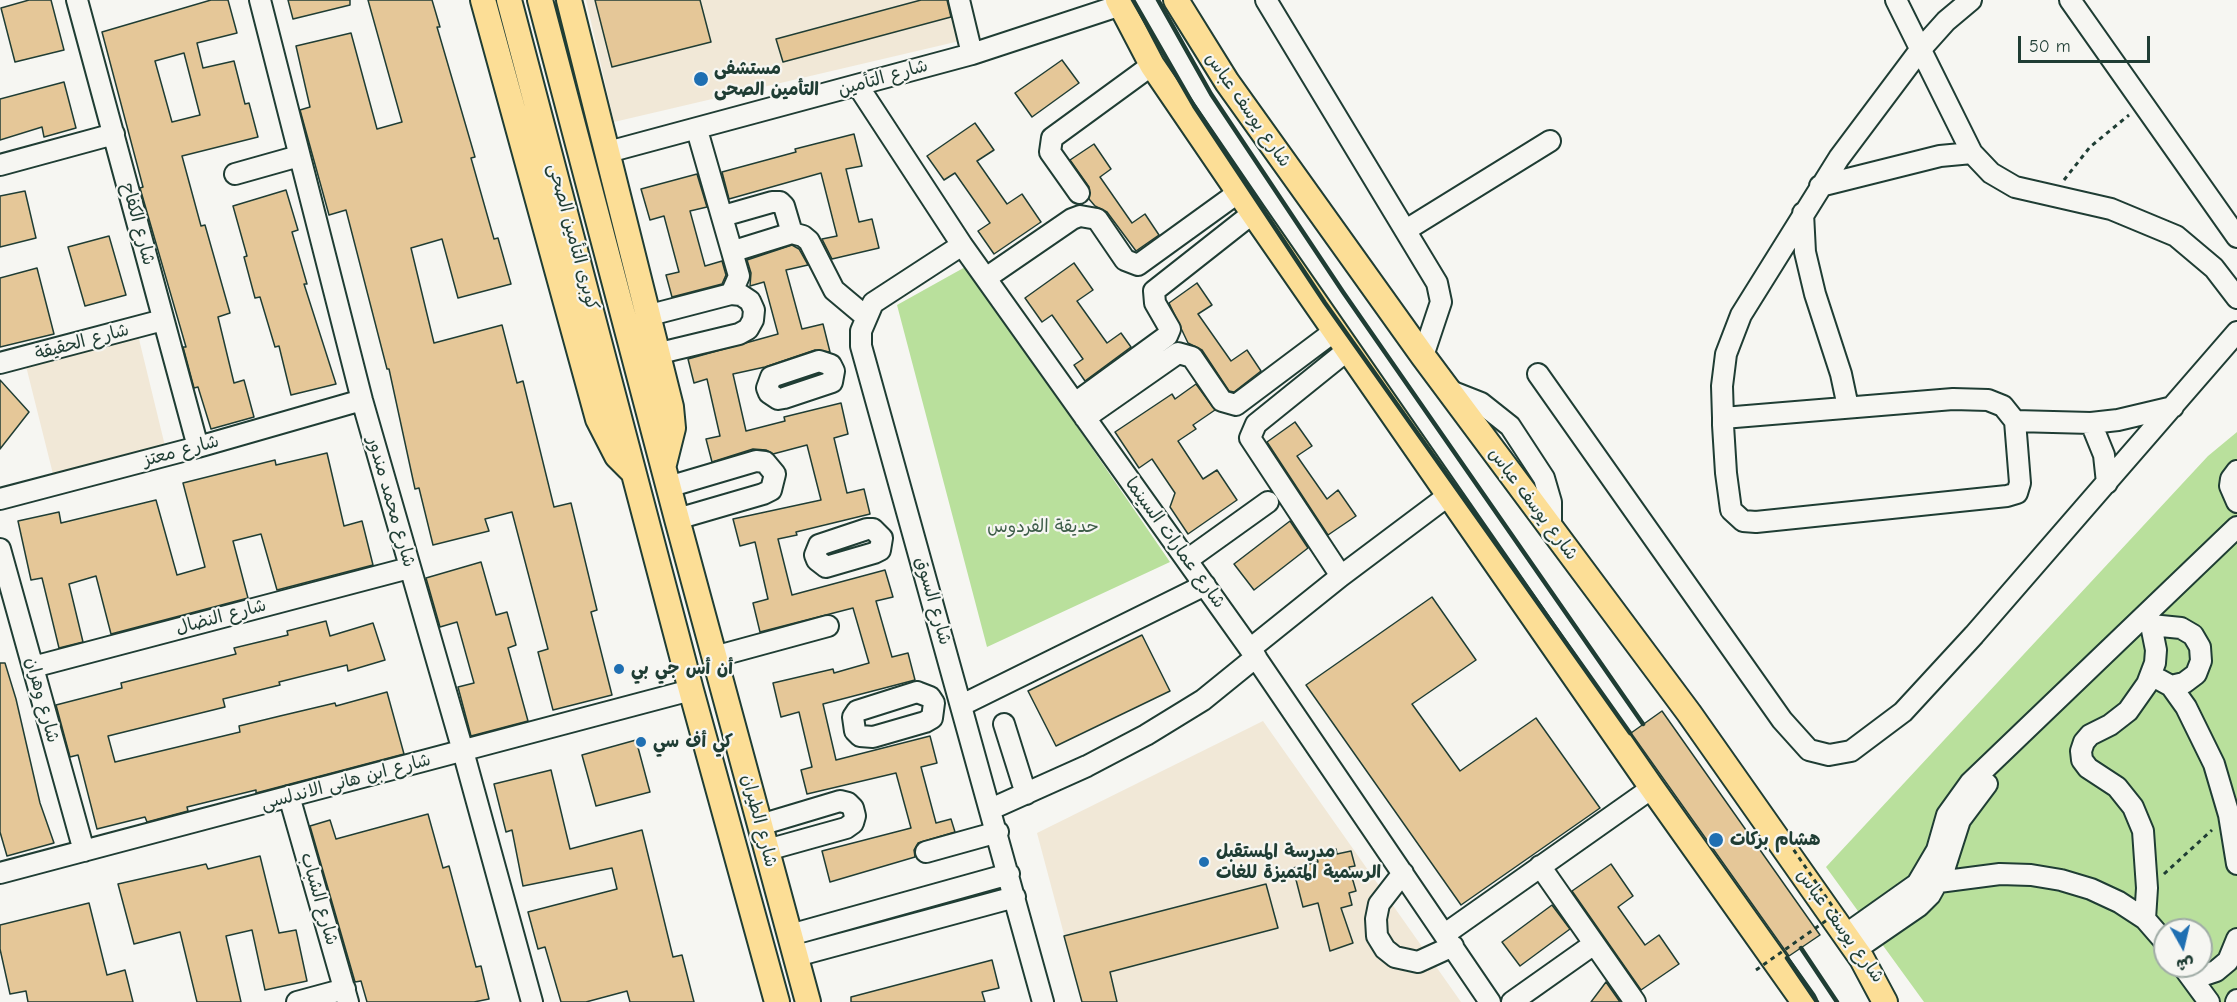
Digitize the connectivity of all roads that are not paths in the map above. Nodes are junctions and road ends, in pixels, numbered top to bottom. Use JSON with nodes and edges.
{"nodes":[{"id":1,"x":77,"y":0,"type":"edge"},
{"id":2,"x":260,"y":0,"type":"edge"},
{"id":3,"x":483,"y":0,"type":"edge"},
{"id":4,"x":510,"y":0,"type":"edge"},
{"id":5,"x":540,"y":0,"type":"edge"},
{"id":6,"x":569,"y":0,"type":"edge"},
{"id":7,"x":959,"y":0,"type":"edge"},
{"id":8,"x":1176,"y":0,"type":"edge"},
{"id":9,"x":1266,"y":0,"type":"edge"},
{"id":10,"x":1896,"y":0,"type":"edge"},
{"id":11,"x":1971,"y":0,"type":"edge"},
{"id":12,"x":2070,"y":0,"type":"edge"},
{"id":13,"x":1120,"y":3,"type":"edge"},
{"id":14,"x":1920,"y":50,"type":"junction"},
{"id":15,"x":972,"y":54,"type":"junction"},
{"id":16,"x":1152,"y":65,"type":"junction"},
{"id":17,"x":858,"y":86,"type":"junction"},
{"id":18,"x":697,"y":130,"type":"junction"},
{"id":19,"x":114,"y":134,"type":"junction"},
{"id":20,"x":1550,"y":141,"type":"dead end"},
{"id":21,"x":608,"y":152,"type":"junction"},
{"id":22,"x":1971,"y":153,"type":"junction"},
{"id":23,"x":300,"y":156,"type":"junction"},
{"id":24,"x":0,"y":165,"type":"edge"},
{"id":25,"x":235,"y":174,"type":"dead end"},
{"id":26,"x":1820,"y":186,"type":"junction"},
{"id":27,"x":1239,"y":192,"type":"junction"},
{"id":28,"x":1079,"y":193,"type":"dead end"},
{"id":29,"x":1253,"y":213,"type":"junction"},
{"id":30,"x":1803,"y":213,"type":"junction"},
{"id":31,"x":723,"y":216,"type":"junction"},
{"id":32,"x":1406,"y":230,"type":"junction"},
{"id":33,"x":792,"y":233,"type":"junction"},
{"id":34,"x":2237,"y":237,"type":"edge"},
{"id":35,"x":962,"y":245,"type":"junction"},
{"id":36,"x":734,"y":252,"type":"junction"},
{"id":37,"x":986,"y":278,"type":"junction"},
{"id":38,"x":731,"y":294,"type":"junction"},
{"id":39,"x":2237,"y":298,"type":"edge"},
{"id":40,"x":650,"y":315,"type":"junction"},
{"id":41,"x":865,"y":316,"type":"junction"},
{"id":42,"x":163,"y":320,"type":"junction"},
{"id":43,"x":2237,"y":332,"type":"edge"},
{"id":44,"x":1342,"y":339,"type":"junction"},
{"id":45,"x":660,"y":353,"type":"junction"},
{"id":46,"x":1423,"y":356,"type":"junction"},
{"id":47,"x":864,"y":361,"type":"junction"},
{"id":48,"x":0,"y":363,"type":"edge"},
{"id":49,"x":834,"y":371,"type":"dead end"},
{"id":50,"x":1538,"y":374,"type":"dead end"},
{"id":51,"x":362,"y":400,"type":"junction"},
{"id":52,"x":1848,"y":407,"type":"junction"},
{"id":53,"x":2173,"y":407,"type":"junction"},
{"id":54,"x":1080,"y":411,"type":"junction"},
{"id":55,"x":1723,"y":418,"type":"junction"},
{"id":56,"x":2016,"y":421,"type":"junction"},
{"id":57,"x":2091,"y":423,"type":"junction"},
{"id":58,"x":198,"y":447,"type":"junction"},
{"id":59,"x":2237,"y":471,"type":"edge"},
{"id":60,"x":636,"y":475,"type":"junction"},
{"id":61,"x":666,"y":477,"type":"junction"},
{"id":62,"x":2107,"y":483,"type":"junction"},
{"id":63,"x":1449,"y":495,"type":"junction"},
{"id":64,"x":0,"y":499,"type":"edge"},
{"id":65,"x":1268,"y":501,"type":"dead end"},
{"id":66,"x":2237,"y":502,"type":"edge"},
{"id":67,"x":677,"y":519,"type":"junction"},
{"id":68,"x":2237,"y":527,"type":"edge"},
{"id":69,"x":912,"y":529,"type":"junction"},
{"id":70,"x":882,"y":538,"type":"dead end"},
{"id":71,"x":2237,"y":543,"type":"edge"},
{"id":72,"x":0,"y":549,"type":"edge"},
{"id":73,"x":1187,"y":560,"type":"junction"},
{"id":74,"x":409,"y":568,"type":"junction"},
{"id":75,"x":1341,"y":576,"type":"junction"},
{"id":76,"x":1205,"y":585,"type":"junction"},
{"id":77,"x":2151,"y":625,"type":"junction"},
{"id":78,"x":828,"y":626,"type":"dead end"},
{"id":79,"x":1253,"y":653,"type":"junction"},
{"id":80,"x":714,"y":657,"type":"junction"},
{"id":81,"x":33,"y":667,"type":"junction"},
{"id":82,"x":2151,"y":675,"type":"junction"},
{"id":83,"x":2171,"y":686,"type":"junction"},
{"id":84,"x":691,"y":690,"type":"junction"},
{"id":85,"x":961,"y":700,"type":"junction"},
{"id":86,"x":934,"y":703,"type":"dead end"},
{"id":87,"x":1004,"y":723,"type":"dead end"},
{"id":88,"x":463,"y":751,"type":"junction"},
{"id":89,"x":1652,"y":788,"type":"junction"},
{"id":90,"x":1026,"y":795,"type":"junction"},
{"id":91,"x":289,"y":796,"type":"junction"},
{"id":92,"x":991,"y":810,"type":"junction"},
{"id":93,"x":760,"y":825,"type":"junction"},
{"id":94,"x":998,"y":832,"type":"junction"},
{"id":95,"x":767,"y":850,"type":"junction"},
{"id":96,"x":84,"y":851,"type":"junction"},
{"id":97,"x":926,"y":852,"type":"dead end"},
{"id":98,"x":2237,"y":864,"type":"edge"},
{"id":99,"x":1540,"y":866,"type":"junction"},
{"id":100,"x":0,"y":873,"type":"edge"},
{"id":101,"x":1403,"y":873,"type":"junction"},
{"id":102,"x":1009,"y":874,"type":"junction"},
{"id":103,"x":1939,"y":883,"type":"junction"},
{"id":104,"x":1917,"y":884,"type":"junction"},
{"id":105,"x":1015,"y":897,"type":"junction"},
{"id":106,"x":2145,"y":919,"type":"junction"},
{"id":107,"x":2153,"y":928,"type":"edge"},
{"id":108,"x":2237,"y":939,"type":"edge"},
{"id":109,"x":1449,"y":940,"type":"junction"},
{"id":110,"x":1594,"y":944,"type":"junction"},
{"id":111,"x":793,"y":945,"type":"junction"},
{"id":112,"x":1854,"y":948,"type":"junction"},
{"id":113,"x":2213,"y":971,"type":"edge"},
{"id":114,"x":1784,"y":973,"type":"junction"},
{"id":115,"x":2192,"y":978,"type":"edge"},
{"id":116,"x":346,"y":996,"type":"edge"},
{"id":117,"x":297,"y":1002,"type":"edge"},
{"id":118,"x":532,"y":1002,"type":"edge"},
{"id":119,"x":777,"y":1002,"type":"edge"},
{"id":120,"x":808,"y":1002,"type":"edge"},
{"id":121,"x":1043,"y":1002,"type":"edge"},
{"id":122,"x":1490,"y":1002,"type":"edge"},
{"id":123,"x":1512,"y":1002,"type":"edge"},
{"id":124,"x":1635,"y":1002,"type":"edge"},
{"id":125,"x":1791,"y":1002,"type":"edge"},
{"id":126,"x":1804,"y":1002,"type":"edge"},
{"id":127,"x":1885,"y":1002,"type":"edge"},
{"id":128,"x":1897,"y":1002,"type":"edge"},
{"id":129,"x":2209,"y":1002,"type":"edge"}],
"edges":[{"from":1,"to":19,"type":"street","name":"شارع الكفاح"},
{"from":2,"to":23,"type":"street","name":"شارع محمد مندور"},
{"from":3,"to":60,"type":"main road"},
{"from":4,"to":60,"type":"main road","name":"كوبرى التأمين الصحى"},
{"from":5,"to":61,"type":"main road","name":"كوبرى التأمين الصحى"},
{"from":6,"to":21,"type":"main road"},
{"from":7,"to":15,"type":"street"},
{"from":8,"to":46,"type":"main road","name":"شارع يوسف عباس"},
{"from":9,"to":32,"type":"street"},
{"from":10,"to":14,"type":"street"},
{"from":11,"to":14,"type":"street"},
{"from":12,"to":34,"type":"street"},
{"from":13,"to":15,"type":"street","name":"شارع التأمين"},
{"from":13,"to":16,"type":"main road"},
{"from":14,"to":22,"type":"street"},
{"from":14,"to":26,"type":"street"},
{"from":15,"to":17,"type":"street","name":"شارع التأمين"},
{"from":16,"to":27,"type":"main road"},
{"from":16,"to":28,"type":"street"},
{"from":17,"to":18,"type":"street","name":"شارع التأمين"},
{"from":17,"to":35,"type":"street","name":"شارع عمارات السينما"},
{"from":18,"to":21,"type":"street","name":"شارع التأمين"},
{"from":18,"to":31,"type":"street"},
{"from":19,"to":24,"type":"street"},
{"from":19,"to":42,"type":"street","name":"شارع الكفاح"},
{"from":20,"to":32,"type":"street"},
{"from":21,"to":40,"type":"main road"},
{"from":22,"to":26,"type":"street"},
{"from":22,"to":39,"type":"street"},
{"from":23,"to":25,"type":"street"},
{"from":23,"to":51,"type":"street","name":"شارع محمد مندور"},
{"from":26,"to":30,"type":"street"},
{"from":27,"to":29,"type":"main road"},
{"from":27,"to":37,"type":"street"},
{"from":29,"to":44,"type":"main road"},
{"from":29,"to":54,"type":"street"},
{"from":30,"to":52,"type":"street"},
{"from":30,"to":55,"type":"street"},
{"from":31,"to":33,"type":"street"},
{"from":31,"to":36,"type":"street"},
{"from":32,"to":46,"type":"street"},
{"from":33,"to":36,"type":"street"},
{"from":33,"to":41,"type":"street"},
{"from":35,"to":37,"type":"street","name":"شارع عمارات السينما"},
{"from":35,"to":41,"type":"street"},
{"from":36,"to":38,"type":"street"},
{"from":37,"to":54,"type":"street","name":"شارع عمارات السينما"},
{"from":38,"to":40,"type":"street"},
{"from":38,"to":45,"type":"street"},
{"from":40,"to":45,"type":"main road"},
{"from":41,"to":47,"type":"street","name":"شارع السوق"},
{"from":42,"to":48,"type":"street","name":"شارع الحقيقة"},
{"from":42,"to":58,"type":"street","name":"شارع الكفاح"},
{"from":43,"to":53,"type":"street"},
{"from":44,"to":54,"type":"street"},
{"from":44,"to":63,"type":"main road"},
{"from":44,"to":75,"type":"street"},
{"from":45,"to":61,"type":"main road"},
{"from":46,"to":112,"type":"main road","name":"شارع يوسف عباس"},
{"from":47,"to":49,"type":"street"},
{"from":47,"to":69,"type":"street","name":"شارع السوق"},
{"from":50,"to":62,"type":"street"},
{"from":51,"to":58,"type":"street","name":"شارع معتز"},
{"from":51,"to":74,"type":"street","name":"شارع محمد مندور"},
{"from":52,"to":55,"type":"street"},
{"from":52,"to":56,"type":"street"},
{"from":53,"to":57,"type":"street"},
{"from":53,"to":62,"type":"street"},
{"from":54,"to":73,"type":"street","name":"شارع عمارات السينما"},
{"from":55,"to":56,"type":"street"},
{"from":56,"to":57,"type":"street"},
{"from":57,"to":62,"type":"street"},
{"from":58,"to":64,"type":"street","name":"شارع معتز"},
{"from":59,"to":66,"type":"street"},
{"from":60,"to":84,"type":"main road","name":"شارع الطيران"},
{"from":61,"to":67,"type":"main road","name":"شارع الطيران"},
{"from":61,"to":67,"type":"street"},
{"from":63,"to":75,"type":"street"},
{"from":63,"to":89,"type":"main road"},
{"from":65,"to":73,"type":"street"},
{"from":67,"to":80,"type":"main road","name":"شارع الطيران"},
{"from":68,"to":104,"type":"street"},
{"from":69,"to":70,"type":"street"},
{"from":69,"to":85,"type":"street","name":"شارع السوق"},
{"from":71,"to":77,"type":"street"},
{"from":72,"to":81,"type":"street","name":"شارع وهران"},
{"from":73,"to":76,"type":"street","name":"شارع عمارات السينما"},
{"from":74,"to":81,"type":"street","name":"شارع النضال"},
{"from":74,"to":88,"type":"street","name":"شارع محمد مندور"},
{"from":75,"to":79,"type":"street"},
{"from":76,"to":79,"type":"street","name":"شارع عمارات السينما"},
{"from":76,"to":85,"type":"street"},
{"from":77,"to":82,"type":"street"},
{"from":77,"to":83,"type":"street"},
{"from":77,"to":103,"type":"street"},
{"from":78,"to":80,"type":"street"},
{"from":79,"to":90,"type":"street"},
{"from":79,"to":101,"type":"street","name":"شارع عمارات السينما"},
{"from":80,"to":93,"type":"main road","name":"شارع الطيران"},
{"from":81,"to":96,"type":"street","name":"شارع وهران"},
{"from":82,"to":83,"type":"street"},
{"from":82,"to":106,"type":"street"},
{"from":83,"to":98,"type":"street"},
{"from":84,"to":88,"type":"street","name":"شارع ابن هانى الاندلسى"},
{"from":84,"to":119,"type":"main road","name":"شارع الطيران"},
{"from":85,"to":86,"type":"street"},
{"from":85,"to":92,"type":"street","name":"شارع السوق"},
{"from":87,"to":90,"type":"street"},
{"from":88,"to":91,"type":"street","name":"شارع ابن هانى الاندلسى"},
{"from":88,"to":118,"type":"street","name":"شارع محمد مندور"},
{"from":89,"to":99,"type":"street"},
{"from":89,"to":114,"type":"main road"},
{"from":90,"to":92,"type":"street"},
{"from":91,"to":96,"type":"street","name":"شارع ابن هانى الاندلسى"},
{"from":91,"to":116,"type":"street","name":"شارع الشباب"},
{"from":92,"to":94,"type":"street","name":"شارع السوق"},
{"from":93,"to":95,"type":"main road","name":"شارع الطيران"},
{"from":93,"to":95,"type":"street"},
{"from":94,"to":97,"type":"street"},
{"from":94,"to":102,"type":"street","name":"شارع السوق"},
{"from":95,"to":111,"type":"main road","name":"شارع الطيران"},
{"from":96,"to":100,"type":"street","name":"شارع ابن هانى الاندلسى"},
{"from":99,"to":109,"type":"street"},
{"from":99,"to":110,"type":"street"},
{"from":101,"to":109,"type":"street","name":"شارع عمارات السينما"},
{"from":101,"to":109,"type":"street"},
{"from":102,"to":105,"type":"street","name":"شارع السوق"},
{"from":102,"to":111,"type":"street"},
{"from":103,"to":104,"type":"street"},
{"from":103,"to":106,"type":"street"},
{"from":103,"to":112,"type":"street"},
{"from":104,"to":112,"type":"street"},
{"from":105,"to":111,"type":"street"},
{"from":105,"to":121,"type":"street","name":"شارع السوق"},
{"from":106,"to":107,"type":"street"},
{"from":108,"to":113,"type":"street"},
{"from":109,"to":122,"type":"street","name":"شارع عمارات السينما"},
{"from":110,"to":123,"type":"street"},
{"from":110,"to":124,"type":"street"},
{"from":111,"to":120,"type":"main road","name":"شارع الطيران"},
{"from":112,"to":127,"type":"main road"},
{"from":112,"to":128,"type":"street","name":"شارع يوسف عباس"},
{"from":114,"to":125,"type":"street"},
{"from":114,"to":126,"type":"main road"},
{"from":115,"to":129,"type":"street"},
{"from":116,"to":117,"type":"street"}]}
